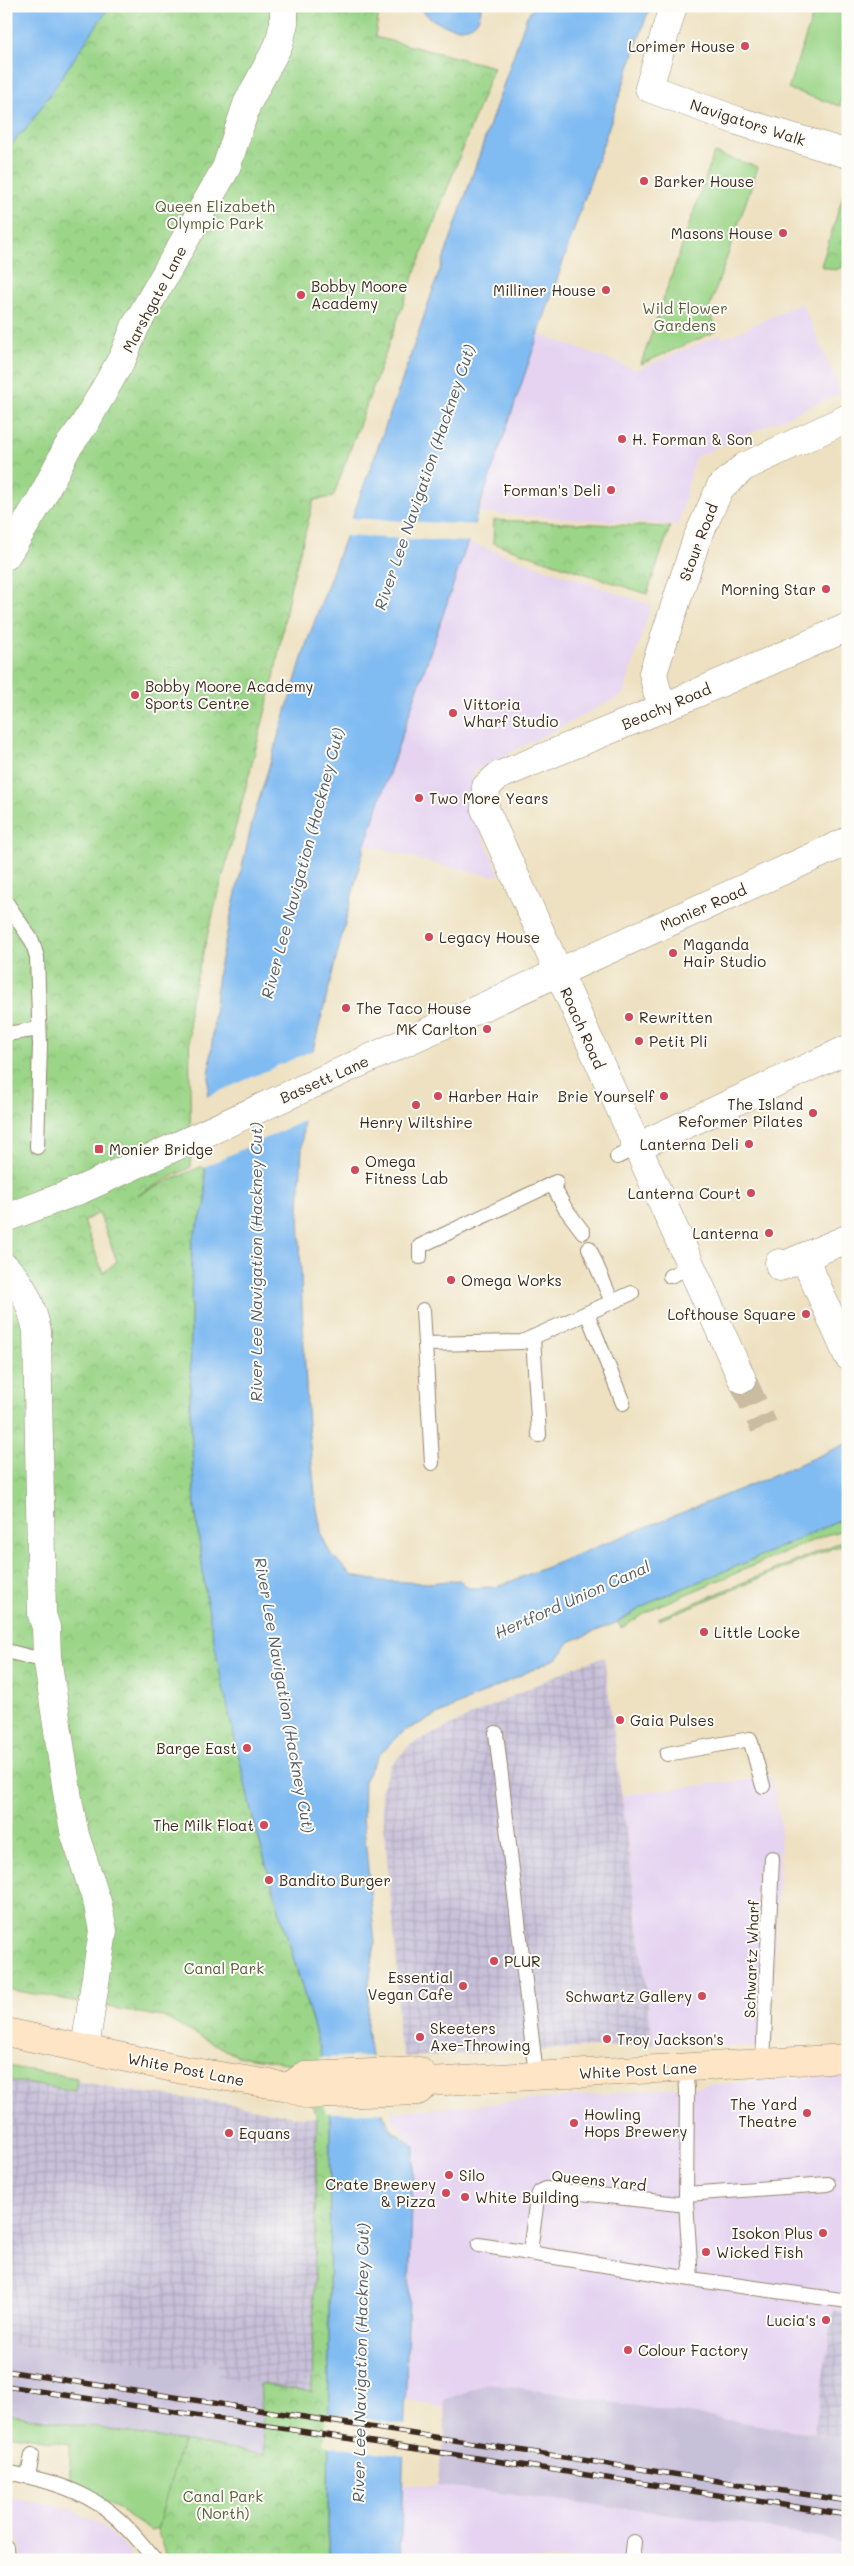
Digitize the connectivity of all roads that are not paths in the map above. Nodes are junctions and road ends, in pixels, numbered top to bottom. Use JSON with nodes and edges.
{"nodes":[{"id":1,"x":284,"y":6,"type":"edge"},
{"id":2,"x":673,"y":6,"type":"edge"},
{"id":3,"x":848,"y":154,"type":"edge"},
{"id":4,"x":848,"y":418,"type":"edge"},
{"id":5,"x":6,"y":556,"type":"edge"},
{"id":6,"x":848,"y":627,"type":"edge"},
{"id":7,"x":665,"y":708,"type":"junction"},
{"id":8,"x":486,"y":787,"type":"joint"},
{"id":9,"x":848,"y":841,"type":"edge"},
{"id":10,"x":6,"y":902,"type":"edge"},
{"id":11,"x":558,"y":972,"type":"junction"},
{"id":12,"x":39,"y":1029,"type":"junction"},
{"id":13,"x":6,"y":1034,"type":"edge"},
{"id":14,"x":848,"y":1050,"type":"edge"},
{"id":15,"x":37,"y":1147,"type":"dead end"},
{"id":16,"x":627,"y":1152,"type":"junction"},
{"id":17,"x":6,"y":1218,"type":"edge"},
{"id":18,"x":583,"y":1232,"type":"dead end"},
{"id":19,"x":847,"y":1238,"type":"edge"},
{"id":20,"x":589,"y":1248,"type":"dead end"},
{"id":21,"x":420,"y":1257,"type":"dead end"},
{"id":22,"x":6,"y":1268,"type":"edge"},
{"id":23,"x":632,"y":1293,"type":"dead end"},
{"id":24,"x":612,"y":1302,"type":"junction"},
{"id":25,"x":423,"y":1310,"type":"dead end"},
{"id":26,"x":588,"y":1313,"type":"junction"},
{"id":27,"x":533,"y":1337,"type":"junction"},
{"id":28,"x":425,"y":1344,"type":"junction"},
{"id":29,"x":848,"y":1356,"type":"edge"},
{"id":30,"x":742,"y":1379,"type":"tunnel mouth"},
{"id":31,"x":623,"y":1403,"type":"dead end"},
{"id":32,"x":539,"y":1435,"type":"dead end"},
{"id":33,"x":432,"y":1463,"type":"dead end"},
{"id":34,"x":6,"y":1651,"type":"edge"},
{"id":35,"x":47,"y":1657,"type":"junction"},
{"id":36,"x":496,"y":1733,"type":"dead end"},
{"id":37,"x":667,"y":1754,"type":"dead end"},
{"id":38,"x":763,"y":1786,"type":"dead end"},
{"id":39,"x":772,"y":1858,"type":"dead end"},
{"id":40,"x":6,"y":2032,"type":"edge"},
{"id":41,"x":84,"y":2048,"type":"junction"},
{"id":42,"x":848,"y":2058,"type":"edge"},
{"id":43,"x":763,"y":2062,"type":"junction"},
{"id":44,"x":685,"y":2067,"type":"junction"},
{"id":45,"x":536,"y":2075,"type":"junction"},
{"id":46,"x":828,"y":2184,"type":"dead end"},
{"id":47,"x":686,"y":2198,"type":"junction"},
{"id":48,"x":479,"y":2245,"type":"dead end"},
{"id":49,"x":530,"y":2252,"type":"junction"},
{"id":50,"x":691,"y":2279,"type":"junction"},
{"id":51,"x":848,"y":2300,"type":"edge"},
{"id":52,"x":32,"y":2456,"type":"dead end"},
{"id":53,"x":6,"y":2472,"type":"edge"},
{"id":54,"x":28,"y":2476,"type":"junction"},
{"id":55,"x":634,"y":2542,"type":"dead end"},
{"id":56,"x":6,"y":2548,"type":"edge"},
{"id":57,"x":7,"y":2560,"type":"edge"},
{"id":58,"x":155,"y":2560,"type":"edge"},
{"id":59,"x":632,"y":2560,"type":"edge"}],
"edges":[{"from":1,"to":5,"type":"street","name":"Marshgate Lane"},
{"from":2,"to":3,"type":"street","name":"Navigators Walk"},
{"from":4,"to":7,"type":"street","name":"Stour Road"},
{"from":6,"to":7,"type":"street","name":"Beachy Road"},
{"from":7,"to":8,"type":"street","name":"Beachy Road"},
{"from":8,"to":11,"type":"street","name":"Roach Road"},
{"from":9,"to":11,"type":"street","name":"Monier Road"},
{"from":10,"to":12,"type":"lane"},
{"from":11,"to":16,"type":"street","name":"Roach Road"},
{"from":11,"to":17,"type":"street","name":"Bassett Lane"},
{"from":12,"to":13,"type":"lane"},
{"from":12,"to":15,"type":"lane"},
{"from":14,"to":16,"type":"street"},
{"from":16,"to":30,"type":"street","name":"Roach Road"},
{"from":18,"to":21,"type":"lane"},
{"from":19,"to":29,"type":"street"},
{"from":20,"to":24,"type":"lane"},
{"from":22,"to":35,"type":"street"},
{"from":23,"to":24,"type":"lane"},
{"from":24,"to":26,"type":"lane"},
{"from":25,"to":28,"type":"lane"},
{"from":26,"to":27,"type":"lane"},
{"from":26,"to":31,"type":"lane"},
{"from":27,"to":28,"type":"lane"},
{"from":27,"to":32,"type":"lane"},
{"from":28,"to":33,"type":"lane"},
{"from":34,"to":35,"type":"lane"},
{"from":35,"to":41,"type":"street"},
{"from":36,"to":45,"type":"lane"},
{"from":37,"to":38,"type":"lane"},
{"from":39,"to":43,"type":"lane","name":"Schwartz Wharf"},
{"from":40,"to":41,"type":"street","name":"White Post Lane"},
{"from":41,"to":45,"type":"street","name":"White Post Lane"},
{"from":42,"to":43,"type":"street","name":"White Post Lane"},
{"from":43,"to":44,"type":"street","name":"White Post Lane"},
{"from":44,"to":45,"type":"street","name":"White Post Lane"},
{"from":44,"to":47,"type":"lane"},
{"from":46,"to":47,"type":"lane"},
{"from":47,"to":49,"type":"lane","name":"Queens Yard"},
{"from":47,"to":50,"type":"lane"},
{"from":48,"to":49,"type":"lane"},
{"from":49,"to":50,"type":"lane"},
{"from":50,"to":51,"type":"lane"},
{"from":52,"to":54,"type":"lane"},
{"from":53,"to":54,"type":"lane"},
{"from":54,"to":58,"type":"lane"},
{"from":55,"to":59,"type":"lane"},
{"from":56,"to":57,"type":"lane"}]}
